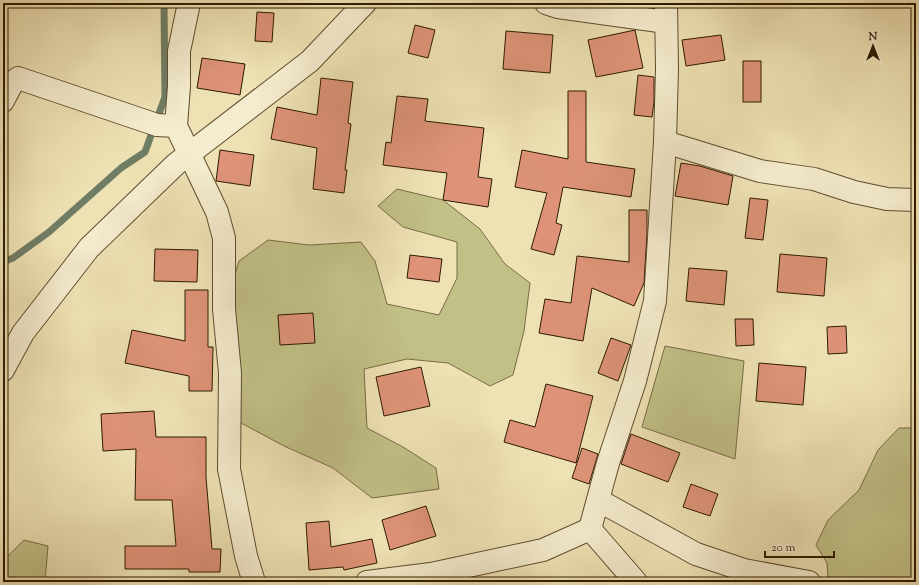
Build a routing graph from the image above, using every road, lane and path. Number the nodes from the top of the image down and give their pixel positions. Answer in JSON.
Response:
{"nodes":[{"id":1,"x":189,"y":3,"type":"edge"},
{"id":2,"x":365,"y":3,"type":"edge"},
{"id":3,"x":546,"y":3,"type":"edge"},
{"id":4,"x":666,"y":12,"type":"edge"},
{"id":5,"x":3,"y":101,"type":"edge"},
{"id":6,"x":176,"y":126,"type":"junction"},
{"id":7,"x":665,"y":142,"type":"junction"},
{"id":8,"x":189,"y":153,"type":"junction"},
{"id":9,"x":916,"y":200,"type":"edge"},
{"id":10,"x":3,"y":370,"type":"edge"},
{"id":11,"x":598,"y":500,"type":"junction"},
{"id":12,"x":590,"y":528,"type":"junction"},
{"id":13,"x":254,"y":582,"type":"edge"},
{"id":14,"x":367,"y":582,"type":"edge"},
{"id":15,"x":636,"y":582,"type":"edge"},
{"id":16,"x":809,"y":582,"type":"edge"}],
"edges":[{"from":1,"to":6,"type":"street"},
{"from":2,"to":8,"type":"street"},
{"from":3,"to":4,"type":"street"},
{"from":4,"to":7,"type":"street"},
{"from":5,"to":6,"type":"street"},
{"from":6,"to":8,"type":"street"},
{"from":7,"to":9,"type":"street"},
{"from":7,"to":11,"type":"street"},
{"from":8,"to":10,"type":"street"},
{"from":8,"to":13,"type":"street"},
{"from":11,"to":12,"type":"street"},
{"from":11,"to":16,"type":"street"},
{"from":12,"to":14,"type":"street"},
{"from":12,"to":15,"type":"street"}]}
